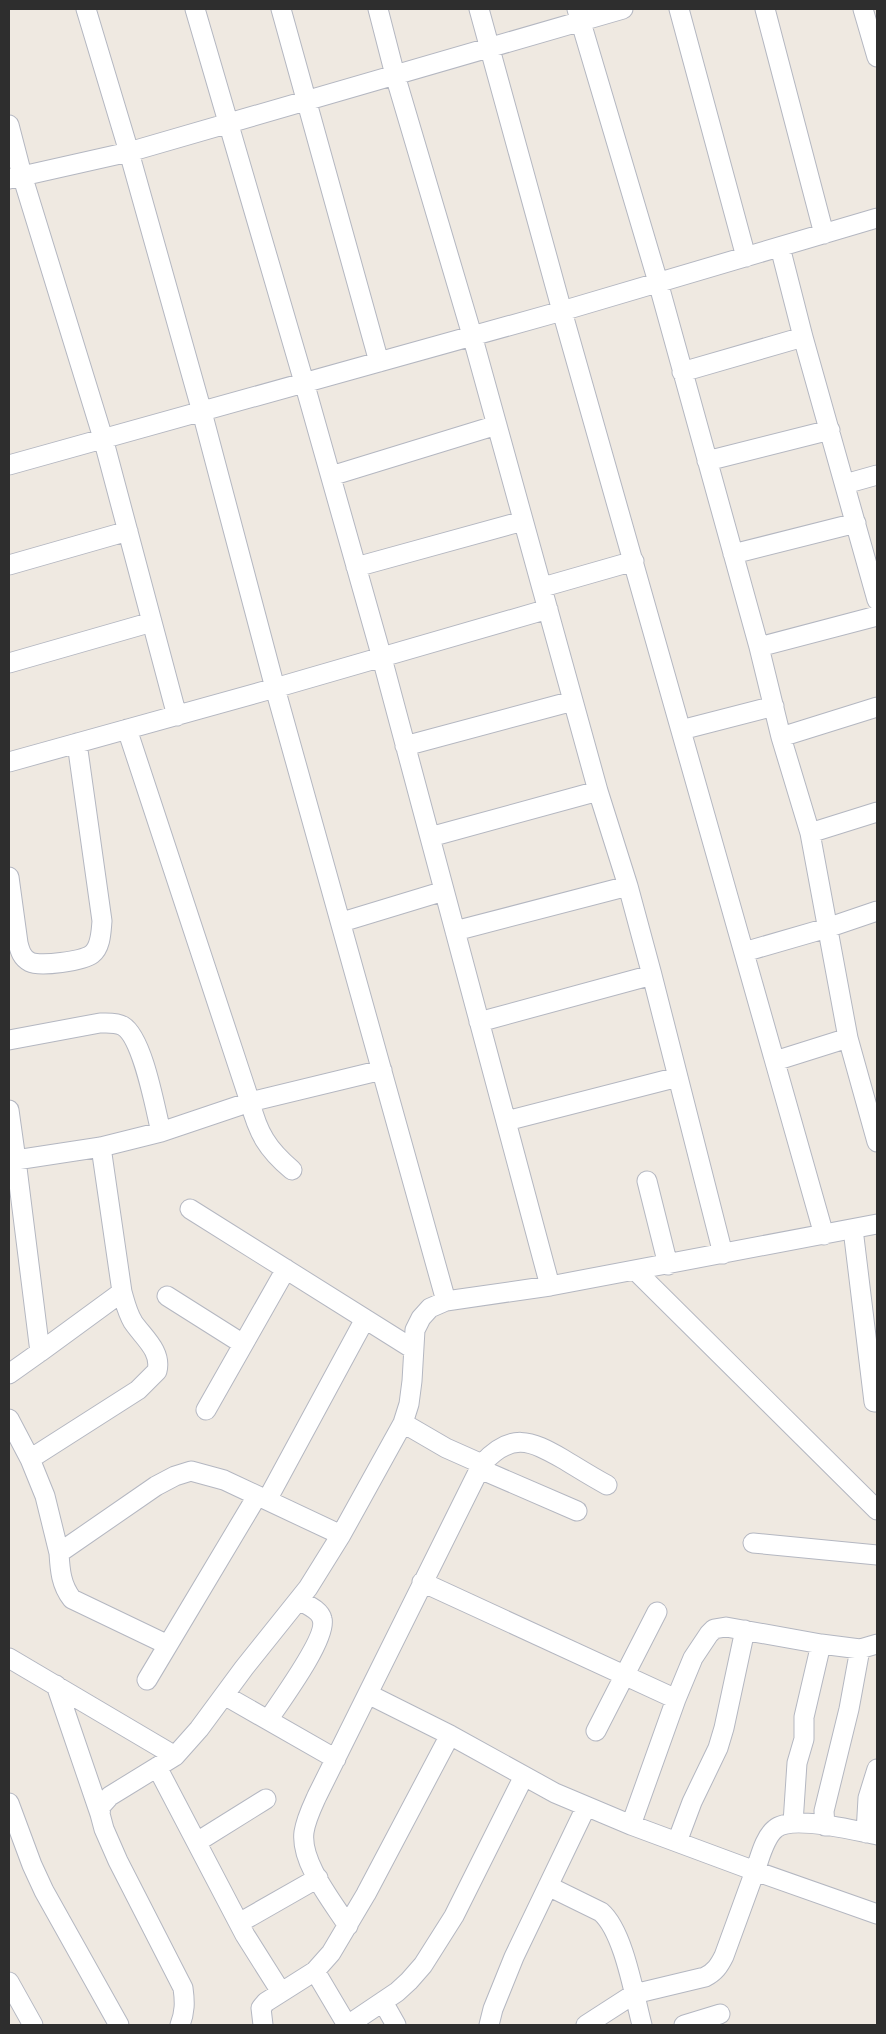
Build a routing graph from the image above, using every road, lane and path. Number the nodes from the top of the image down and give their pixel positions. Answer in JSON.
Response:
{"nodes":[{"id":1,"x":86,"y":9,"type":"edge"},
{"id":2,"x":195,"y":9,"type":"edge"},
{"id":3,"x":281,"y":9,"type":"edge"},
{"id":4,"x":378,"y":9,"type":"edge"},
{"id":5,"x":479,"y":9,"type":"edge"},
{"id":6,"x":623,"y":9,"type":"edge"},
{"id":7,"x":680,"y":9,"type":"edge"},
{"id":8,"x":765,"y":9,"type":"edge"},
{"id":9,"x":863,"y":9,"type":"edge"},
{"id":10,"x":579,"y":15,"type":"edge"},
{"id":11,"x":489,"y":48,"type":"junction"},
{"id":12,"x":877,"y":57,"type":"edge"},
{"id":13,"x":395,"y":75,"type":"junction"},
{"id":14,"x":306,"y":101,"type":"junction"},
{"id":15,"x":9,"y":124,"type":"edge"},
{"id":16,"x":228,"y":124,"type":"junction"},
{"id":17,"x":129,"y":152,"type":"junction"},
{"id":18,"x":15,"y":177,"type":"edge"},
{"id":19,"x":877,"y":218,"type":"edge"},
{"id":20,"x":824,"y":234,"type":"junction"},
{"id":21,"x":780,"y":247,"type":"junction"},
{"id":22,"x":746,"y":256,"type":"junction"},
{"id":23,"x":658,"y":282,"type":"junction"},
{"id":24,"x":562,"y":311,"type":"junction"},
{"id":25,"x":472,"y":336,"type":"junction"},
{"id":26,"x":803,"y":337,"type":"junction"},
{"id":27,"x":379,"y":362,"type":"junction"},
{"id":28,"x":682,"y":372,"type":"junction"},
{"id":29,"x":304,"y":382,"type":"junction"},
{"id":30,"x":202,"y":412,"type":"junction"},
{"id":31,"x":497,"y":425,"type":"junction"},
{"id":32,"x":830,"y":430,"type":"junction"},
{"id":33,"x":102,"y":438,"type":"junction"},
{"id":34,"x":707,"y":461,"type":"junction"},
{"id":35,"x":9,"y":465,"type":"edge"},
{"id":36,"x":877,"y":475,"type":"edge"},
{"id":37,"x":331,"y":476,"type":"junction"},
{"id":38,"x":845,"y":484,"type":"junction"},
{"id":39,"x":523,"y":521,"type":"junction"},
{"id":40,"x":856,"y":523,"type":"junction"},
{"id":41,"x":128,"y":532,"type":"junction"},
{"id":42,"x":733,"y":554,"type":"junction"},
{"id":43,"x":634,"y":561,"type":"junction"},
{"id":44,"x":9,"y":565,"type":"edge"},
{"id":45,"x":356,"y":567,"type":"junction"},
{"id":46,"x":543,"y":587,"type":"junction"},
{"id":47,"x":877,"y":600,"type":"edge"},
{"id":48,"x":548,"y":609,"type":"junction"},
{"id":49,"x":877,"y":616,"type":"edge"},
{"id":50,"x":152,"y":622,"type":"junction"},
{"id":51,"x":759,"y":647,"type":"junction"},
{"id":52,"x":382,"y":658,"type":"junction"},
{"id":53,"x":9,"y":663,"type":"edge"},
{"id":54,"x":276,"y":688,"type":"junction"},
{"id":55,"x":573,"y":701,"type":"junction"},
{"id":56,"x":774,"y":706,"type":"junction"},
{"id":57,"x":877,"y":707,"type":"edge"},
{"id":58,"x":177,"y":716,"type":"junction"},
{"id":59,"x":127,"y":729,"type":"junction"},
{"id":60,"x":681,"y":730,"type":"junction"},
{"id":61,"x":781,"y":736,"type":"junction"},
{"id":62,"x":77,"y":743,"type":"junction"},
{"id":63,"x":405,"y":746,"type":"junction"},
{"id":64,"x":9,"y":762,"type":"edge"},
{"id":65,"x":598,"y":791,"type":"junction"},
{"id":66,"x":877,"y":812,"type":"edge"},
{"id":67,"x":810,"y":833,"type":"junction"},
{"id":68,"x":430,"y":838,"type":"junction"},
{"id":69,"x":9,"y":878,"type":"edge"},
{"id":70,"x":628,"y":886,"type":"junction"},
{"id":71,"x":444,"y":891,"type":"junction"},
{"id":72,"x":877,"y":911,"type":"edge"},
{"id":73,"x":342,"y":922,"type":"junction"},
{"id":74,"x":827,"y":928,"type":"junction"},
{"id":75,"x":455,"y":931,"type":"junction"},
{"id":76,"x":744,"y":952,"type":"junction"},
{"id":77,"x":652,"y":975,"type":"junction"},
{"id":78,"x":479,"y":1022,"type":"junction"},
{"id":79,"x":848,"y":1038,"type":"junction"},
{"id":80,"x":9,"y":1040,"type":"edge"},
{"id":81,"x":775,"y":1061,"type":"junction"},
{"id":82,"x":382,"y":1070,"type":"junction"},
{"id":83,"x":678,"y":1077,"type":"junction"},
{"id":84,"x":250,"y":1102,"type":"junction"},
{"id":85,"x":9,"y":1110,"type":"edge"},
{"id":86,"x":506,"y":1121,"type":"junction"},
{"id":87,"x":162,"y":1132,"type":"junction"},
{"id":88,"x":876,"y":1134,"type":"edge"},
{"id":89,"x":101,"y":1147,"type":"junction"},
{"id":90,"x":16,"y":1160,"type":"junction"},
{"id":91,"x":292,"y":1170,"type":"dead end"},
{"id":92,"x":647,"y":1181,"type":"dead end"},
{"id":93,"x":190,"y":1209,"type":"dead end"},
{"id":94,"x":877,"y":1224,"type":"edge"},
{"id":95,"x":853,"y":1229,"type":"junction"},
{"id":96,"x":824,"y":1234,"type":"junction"},
{"id":97,"x":723,"y":1254,"type":"junction"},
{"id":98,"x":668,"y":1265,"type":"junction"},
{"id":99,"x":286,"y":1269,"type":"junction"},
{"id":100,"x":636,"y":1271,"type":"junction"},
{"id":101,"x":550,"y":1286,"type":"junction"},
{"id":102,"x":122,"y":1292,"type":"junction"},
{"id":103,"x":167,"y":1296,"type":"dead end"},
{"id":104,"x":446,"y":1301,"type":"junction"},
{"id":105,"x":365,"y":1319,"type":"junction"},
{"id":106,"x":243,"y":1344,"type":"junction"},
{"id":107,"x":413,"y":1349,"type":"junction"},
{"id":108,"x":40,"y":1352,"type":"junction"},
{"id":109,"x":9,"y":1374,"type":"edge"},
{"id":110,"x":877,"y":1402,"type":"edge"},
{"id":111,"x":206,"y":1410,"type":"dead end"},
{"id":112,"x":9,"y":1419,"type":"edge"},
{"id":113,"x":403,"y":1423,"type":"junction"},
{"id":114,"x":30,"y":1459,"type":"junction"},
{"id":115,"x":481,"y":1466,"type":"junction"},
{"id":116,"x":607,"y":1485,"type":"dead end"},
{"id":117,"x":262,"y":1498,"type":"junction"},
{"id":118,"x":877,"y":1510,"type":"edge"},
{"id":119,"x":577,"y":1511,"type":"dead end"},
{"id":120,"x":341,"y":1536,"type":"junction"},
{"id":121,"x":753,"y":1543,"type":"dead end"},
{"id":122,"x":59,"y":1553,"type":"junction"},
{"id":123,"x":877,"y":1555,"type":"edge"},
{"id":124,"x":422,"y":1582,"type":"junction"},
{"id":125,"x":299,"y":1600,"type":"junction"},
{"id":126,"x":657,"y":1612,"type":"dead end"},
{"id":127,"x":745,"y":1630,"type":"junction"},
{"id":128,"x":821,"y":1644,"type":"junction"},
{"id":129,"x":168,"y":1645,"type":"junction"},
{"id":130,"x":868,"y":1646,"type":"edge"},
{"id":131,"x":9,"y":1658,"type":"edge"},
{"id":132,"x":624,"y":1674,"type":"junction"},
{"id":133,"x":148,"y":1680,"type":"dead end"},
{"id":134,"x":56,"y":1685,"type":"junction"},
{"id":135,"x":368,"y":1694,"type":"junction"},
{"id":136,"x":224,"y":1695,"type":"junction"},
{"id":137,"x":676,"y":1699,"type":"junction"},
{"id":138,"x":268,"y":1720,"type":"junction"},
{"id":139,"x":596,"y":1731,"type":"dead end"},
{"id":140,"x":450,"y":1735,"type":"junction"},
{"id":141,"x":175,"y":1756,"type":"junction"},
{"id":142,"x":336,"y":1759,"type":"junction"},
{"id":143,"x":157,"y":1766,"type":"junction"},
{"id":144,"x":877,"y":1769,"type":"edge"},
{"id":145,"x":524,"y":1776,"type":"junction"},
{"id":146,"x":266,"y":1799,"type":"dead end"},
{"id":147,"x":9,"y":1803,"type":"edge"},
{"id":148,"x":586,"y":1807,"type":"junction"},
{"id":149,"x":100,"y":1814,"type":"junction"},
{"id":150,"x":793,"y":1823,"type":"junction"},
{"id":151,"x":631,"y":1825,"type":"junction"},
{"id":152,"x":825,"y":1826,"type":"junction"},
{"id":153,"x":872,"y":1834,"type":"edge"},
{"id":154,"x":197,"y":1842,"type":"junction"},
{"id":155,"x":677,"y":1842,"type":"junction"},
{"id":156,"x":755,"y":1870,"type":"junction"},
{"id":157,"x":318,"y":1878,"type":"junction"},
{"id":158,"x":548,"y":1886,"type":"junction"},
{"id":159,"x":877,"y":1914,"type":"edge"},
{"id":160,"x":239,"y":1923,"type":"junction"},
{"id":161,"x":348,"y":1926,"type":"junction"},
{"id":162,"x":315,"y":1971,"type":"junction"},
{"id":163,"x":9,"y":1982,"type":"edge"},
{"id":164,"x":281,"y":1992,"type":"junction"},
{"id":165,"x":634,"y":1994,"type":"junction"},
{"id":166,"x":382,"y":2002,"type":"junction"},
{"id":167,"x":720,"y":2014,"type":"dead end"},
{"id":168,"x":33,"y":2025,"type":"edge"},
{"id":169,"x":119,"y":2025,"type":"edge"},
{"id":170,"x":180,"y":2025,"type":"edge"},
{"id":171,"x":263,"y":2025,"type":"edge"},
{"id":172,"x":348,"y":2025,"type":"edge"},
{"id":173,"x":396,"y":2025,"type":"edge"},
{"id":174,"x":489,"y":2025,"type":"edge"},
{"id":175,"x":586,"y":2025,"type":"edge"},
{"id":176,"x":642,"y":2025,"type":"edge"},
{"id":177,"x":684,"y":2025,"type":"edge"}],
"edges":[{"from":1,"to":17,"type":"street"},
{"from":2,"to":16,"type":"street"},
{"from":3,"to":14,"type":"street"},
{"from":4,"to":13,"type":"street"},
{"from":5,"to":11,"type":"street"},
{"from":6,"to":10,"type":"street"},
{"from":7,"to":22,"type":"street"},
{"from":8,"to":20,"type":"street"},
{"from":9,"to":12,"type":"street"},
{"from":10,"to":11,"type":"street"},
{"from":10,"to":23,"type":"street"},
{"from":11,"to":13,"type":"street"},
{"from":11,"to":24,"type":"street"},
{"from":13,"to":14,"type":"street"},
{"from":13,"to":25,"type":"street"},
{"from":14,"to":16,"type":"street"},
{"from":14,"to":27,"type":"street"},
{"from":15,"to":18,"type":"street"},
{"from":16,"to":17,"type":"street"},
{"from":16,"to":29,"type":"street"},
{"from":17,"to":18,"type":"street"},
{"from":17,"to":30,"type":"street"},
{"from":18,"to":33,"type":"street"},
{"from":19,"to":20,"type":"street"},
{"from":20,"to":21,"type":"street"},
{"from":21,"to":22,"type":"street"},
{"from":21,"to":26,"type":"street"},
{"from":22,"to":23,"type":"street"},
{"from":23,"to":24,"type":"street"},
{"from":23,"to":28,"type":"street"},
{"from":24,"to":25,"type":"street"},
{"from":24,"to":43,"type":"street"},
{"from":25,"to":27,"type":"street"},
{"from":25,"to":31,"type":"street"},
{"from":26,"to":28,"type":"street"},
{"from":26,"to":32,"type":"street"},
{"from":27,"to":29,"type":"street"},
{"from":28,"to":34,"type":"street"},
{"from":29,"to":30,"type":"street"},
{"from":29,"to":37,"type":"street"},
{"from":30,"to":33,"type":"street"},
{"from":30,"to":54,"type":"street"},
{"from":31,"to":37,"type":"street"},
{"from":31,"to":39,"type":"street"},
{"from":32,"to":34,"type":"street"},
{"from":32,"to":38,"type":"street"},
{"from":33,"to":35,"type":"street"},
{"from":33,"to":41,"type":"street"},
{"from":34,"to":42,"type":"street"},
{"from":36,"to":38,"type":"street"},
{"from":37,"to":45,"type":"street"},
{"from":38,"to":40,"type":"street"},
{"from":39,"to":45,"type":"street"},
{"from":39,"to":46,"type":"street"},
{"from":40,"to":42,"type":"street"},
{"from":40,"to":47,"type":"street"},
{"from":41,"to":44,"type":"street"},
{"from":41,"to":50,"type":"street"},
{"from":42,"to":51,"type":"street"},
{"from":43,"to":46,"type":"street"},
{"from":43,"to":60,"type":"street"},
{"from":45,"to":52,"type":"street"},
{"from":46,"to":48,"type":"street"},
{"from":48,"to":52,"type":"street"},
{"from":48,"to":55,"type":"street"},
{"from":49,"to":51,"type":"street"},
{"from":50,"to":53,"type":"street"},
{"from":50,"to":58,"type":"street"},
{"from":51,"to":56,"type":"street"},
{"from":52,"to":54,"type":"street"},
{"from":52,"to":63,"type":"street"},
{"from":54,"to":58,"type":"street"},
{"from":54,"to":73,"type":"street"},
{"from":55,"to":63,"type":"street"},
{"from":55,"to":65,"type":"street"},
{"from":56,"to":60,"type":"street"},
{"from":56,"to":61,"type":"street"},
{"from":57,"to":61,"type":"street"},
{"from":58,"to":59,"type":"street"},
{"from":59,"to":62,"type":"street"},
{"from":59,"to":84,"type":"street"},
{"from":60,"to":76,"type":"street"},
{"from":61,"to":67,"type":"street"},
{"from":62,"to":64,"type":"street"},
{"from":62,"to":69,"type":"street"},
{"from":63,"to":68,"type":"street"},
{"from":65,"to":68,"type":"street"},
{"from":65,"to":70,"type":"street"},
{"from":66,"to":67,"type":"street"},
{"from":67,"to":74,"type":"street"},
{"from":68,"to":71,"type":"street"},
{"from":70,"to":75,"type":"street"},
{"from":70,"to":77,"type":"street"},
{"from":71,"to":73,"type":"street"},
{"from":71,"to":75,"type":"street"},
{"from":72,"to":74,"type":"street"},
{"from":73,"to":82,"type":"street"},
{"from":74,"to":76,"type":"street"},
{"from":74,"to":79,"type":"street"},
{"from":75,"to":78,"type":"street"},
{"from":76,"to":81,"type":"street"},
{"from":77,"to":78,"type":"street"},
{"from":77,"to":83,"type":"street"},
{"from":78,"to":86,"type":"street"},
{"from":79,"to":81,"type":"street"},
{"from":79,"to":88,"type":"street"},
{"from":80,"to":87,"type":"street"},
{"from":81,"to":96,"type":"street"},
{"from":82,"to":84,"type":"street"},
{"from":82,"to":104,"type":"street"},
{"from":83,"to":86,"type":"street"},
{"from":83,"to":97,"type":"street"},
{"from":84,"to":87,"type":"street"},
{"from":84,"to":91,"type":"street"},
{"from":85,"to":90,"type":"street"},
{"from":86,"to":101,"type":"street"},
{"from":87,"to":89,"type":"street"},
{"from":89,"to":90,"type":"street"},
{"from":89,"to":102,"type":"street"},
{"from":90,"to":108,"type":"street"},
{"from":92,"to":98,"type":"street"},
{"from":93,"to":99,"type":"street"},
{"from":94,"to":95,"type":"street"},
{"from":95,"to":96,"type":"street"},
{"from":95,"to":110,"type":"street"},
{"from":96,"to":97,"type":"street"},
{"from":97,"to":98,"type":"street"},
{"from":98,"to":100,"type":"street"},
{"from":99,"to":105,"type":"street"},
{"from":99,"to":106,"type":"street"},
{"from":100,"to":101,"type":"street"},
{"from":100,"to":118,"type":"street"},
{"from":101,"to":104,"type":"street"},
{"from":102,"to":108,"type":"street"},
{"from":102,"to":114,"type":"street"},
{"from":103,"to":106,"type":"street"},
{"from":104,"to":107,"type":"street"},
{"from":105,"to":107,"type":"street"},
{"from":105,"to":117,"type":"street"},
{"from":106,"to":111,"type":"street"},
{"from":107,"to":113,"type":"street"},
{"from":108,"to":109,"type":"street"},
{"from":112,"to":114,"type":"street"},
{"from":113,"to":115,"type":"street"},
{"from":113,"to":120,"type":"street"},
{"from":114,"to":122,"type":"street"},
{"from":115,"to":116,"type":"street"},
{"from":115,"to":119,"type":"street"},
{"from":115,"to":124,"type":"street"},
{"from":117,"to":120,"type":"street"},
{"from":117,"to":122,"type":"street"},
{"from":117,"to":129,"type":"street"},
{"from":120,"to":125,"type":"street"},
{"from":121,"to":123,"type":"street"},
{"from":122,"to":129,"type":"street"},
{"from":124,"to":132,"type":"street"},
{"from":124,"to":135,"type":"street"},
{"from":125,"to":136,"type":"street"},
{"from":125,"to":138,"type":"street"},
{"from":126,"to":132,"type":"street"},
{"from":127,"to":128,"type":"street"},
{"from":127,"to":137,"type":"street"},
{"from":127,"to":155,"type":"street"},
{"from":128,"to":130,"type":"street"},
{"from":128,"to":150,"type":"street"},
{"from":129,"to":133,"type":"street"},
{"from":130,"to":152,"type":"street"},
{"from":131,"to":134,"type":"street"},
{"from":132,"to":137,"type":"street"},
{"from":132,"to":139,"type":"street"},
{"from":134,"to":141,"type":"street"},
{"from":134,"to":149,"type":"street"},
{"from":135,"to":140,"type":"street"},
{"from":135,"to":142,"type":"street"},
{"from":136,"to":138,"type":"street"},
{"from":136,"to":141,"type":"street"},
{"from":137,"to":151,"type":"street"},
{"from":138,"to":142,"type":"street"},
{"from":140,"to":145,"type":"street"},
{"from":140,"to":161,"type":"street"},
{"from":141,"to":143,"type":"street"},
{"from":142,"to":157,"type":"street"},
{"from":143,"to":149,"type":"street"},
{"from":143,"to":154,"type":"street"},
{"from":144,"to":153,"type":"street"},
{"from":145,"to":148,"type":"street"},
{"from":145,"to":166,"type":"street"},
{"from":146,"to":154,"type":"street"},
{"from":147,"to":169,"type":"street"},
{"from":148,"to":151,"type":"street"},
{"from":148,"to":158,"type":"street"},
{"from":149,"to":170,"type":"street"},
{"from":150,"to":152,"type":"street"},
{"from":150,"to":156,"type":"street"},
{"from":151,"to":155,"type":"street"},
{"from":152,"to":153,"type":"street"},
{"from":154,"to":160,"type":"street"},
{"from":155,"to":156,"type":"street"},
{"from":156,"to":159,"type":"street"},
{"from":156,"to":165,"type":"street"},
{"from":157,"to":160,"type":"street"},
{"from":157,"to":161,"type":"street"},
{"from":158,"to":165,"type":"street"},
{"from":158,"to":174,"type":"street"},
{"from":160,"to":164,"type":"street"},
{"from":161,"to":162,"type":"street"},
{"from":162,"to":164,"type":"street"},
{"from":162,"to":172,"type":"street"},
{"from":163,"to":168,"type":"street"},
{"from":164,"to":171,"type":"street"},
{"from":165,"to":175,"type":"street"},
{"from":165,"to":176,"type":"street"},
{"from":166,"to":172,"type":"street"},
{"from":166,"to":173,"type":"street"},
{"from":167,"to":177,"type":"street"}]}
